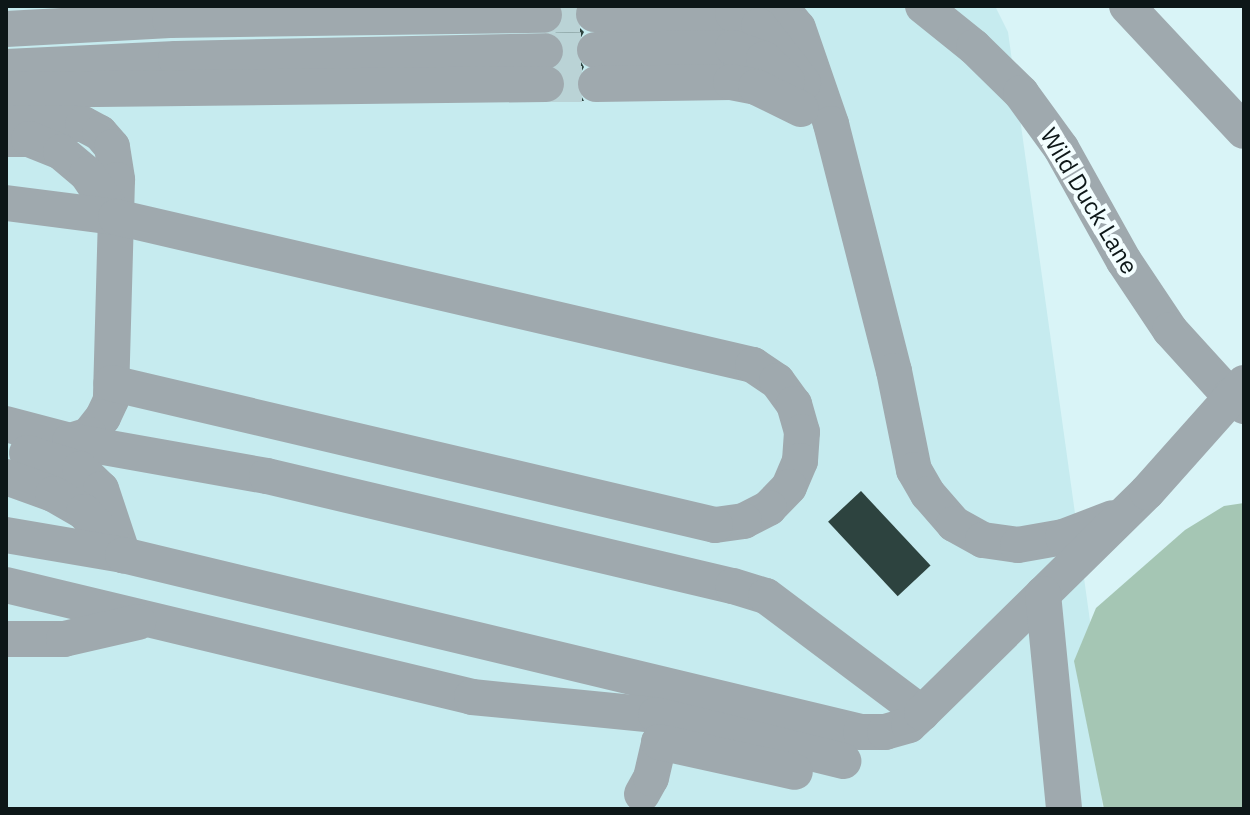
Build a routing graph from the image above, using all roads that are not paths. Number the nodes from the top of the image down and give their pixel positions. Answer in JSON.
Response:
{"nodes":[{"id":1,"x":780,"y":6,"type":"edge"},
{"id":2,"x":923,"y":6,"type":"edge"},
{"id":3,"x":1127,"y":6,"type":"edge"},
{"id":4,"x":594,"y":14,"type":"tunnel mouth"},
{"id":5,"x":544,"y":15,"type":"tunnel mouth"},
{"id":6,"x":6,"y":17,"type":"edge"},
{"id":7,"x":170,"y":20,"type":"junction"},
{"id":8,"x":6,"y":29,"type":"edge"},
{"id":9,"x":6,"y":55,"type":"edge"},
{"id":10,"x":6,"y":67,"type":"edge"},
{"id":11,"x":596,"y":67,"type":"tunnel mouth"},
{"id":12,"x":546,"y":68,"type":"tunnel mouth"},
{"id":13,"x":179,"y":75,"type":"junction"},
{"id":14,"x":6,"y":90,"type":"edge"},
{"id":15,"x":6,"y":104,"type":"edge"},
{"id":16,"x":6,"y":123,"type":"edge"},
{"id":17,"x":831,"y":124,"type":"junction"},
{"id":18,"x":1244,"y":131,"type":"edge"},
{"id":19,"x":6,"y":139,"type":"edge"},
{"id":20,"x":6,"y":156,"type":"edge"},
{"id":21,"x":6,"y":179,"type":"edge"},
{"id":22,"x":6,"y":203,"type":"edge"},
{"id":23,"x":6,"y":214,"type":"edge"},
{"id":24,"x":116,"y":217,"type":"junction"},
{"id":25,"x":6,"y":226,"type":"edge"},
{"id":26,"x":111,"y":383,"type":"junction"},
{"id":27,"x":1239,"y":395,"type":"edge"},
{"id":28,"x":6,"y":424,"type":"edge"},
{"id":29,"x":70,"y":441,"type":"junction"},
{"id":30,"x":6,"y":448,"type":"edge"},
{"id":31,"x":6,"y":462,"type":"edge"},
{"id":32,"x":6,"y":477,"type":"edge"},
{"id":33,"x":6,"y":495,"type":"edge"},
{"id":34,"x":90,"y":498,"type":"junction"},
{"id":35,"x":1126,"y":513,"type":"junction"},
{"id":36,"x":6,"y":516,"type":"edge"},
{"id":37,"x":6,"y":535,"type":"edge"},
{"id":38,"x":6,"y":550,"type":"edge"},
{"id":39,"x":123,"y":555,"type":"junction"},
{"id":40,"x":6,"y":566,"type":"edge"},
{"id":41,"x":6,"y":585,"type":"edge"},
{"id":42,"x":1043,"y":594,"type":"junction"},
{"id":43,"x":6,"y":603,"type":"edge"},
{"id":44,"x":91,"y":605,"type":"junction"},
{"id":45,"x":152,"y":620,"type":"junction"},
{"id":46,"x":6,"y":623,"type":"edge"},
{"id":47,"x":6,"y":639,"type":"edge"},
{"id":48,"x":608,"y":710,"type":"junction"},
{"id":49,"x":915,"y":719,"type":"junction"},
{"id":50,"x":852,"y":757,"type":"junction"},
{"id":51,"x":642,"y":794,"type":"dead end"},
{"id":52,"x":1064,"y":809,"type":"edge"}],
"edges":[{"from":1,"to":17,"type":"street"},
{"from":2,"to":27,"type":"street","name":"Wild Duck Lane"},
{"from":3,"to":18,"type":"street"},
{"from":4,"to":17,"type":"street"},
{"from":5,"to":7,"type":"street"},
{"from":6,"to":7,"type":"street"},
{"from":7,"to":8,"type":"street"},
{"from":9,"to":13,"type":"street"},
{"from":10,"to":13,"type":"street"},
{"from":11,"to":17,"type":"street"},
{"from":12,"to":13,"type":"street"},
{"from":13,"to":14,"type":"street"},
{"from":13,"to":15,"type":"street"},
{"from":16,"to":24,"type":"street"},
{"from":17,"to":35,"type":"street"},
{"from":19,"to":24,"type":"street"},
{"from":20,"to":24,"type":"street"},
{"from":21,"to":24,"type":"street"},
{"from":22,"to":24,"type":"street"},
{"from":23,"to":24,"type":"street"},
{"from":24,"to":25,"type":"street"},
{"from":24,"to":26,"type":"street"},
{"from":24,"to":26,"type":"street"},
{"from":26,"to":29,"type":"street"},
{"from":27,"to":35,"type":"street"},
{"from":28,"to":29,"type":"street"},
{"from":29,"to":49,"type":"street"},
{"from":30,"to":34,"type":"street"},
{"from":31,"to":34,"type":"street"},
{"from":32,"to":34,"type":"street"},
{"from":33,"to":34,"type":"street"},
{"from":34,"to":39,"type":"street"},
{"from":35,"to":42,"type":"street"},
{"from":36,"to":39,"type":"street"},
{"from":37,"to":39,"type":"street"},
{"from":38,"to":50,"type":"street"},
{"from":39,"to":49,"type":"street"},
{"from":40,"to":48,"type":"street"},
{"from":41,"to":44,"type":"street"},
{"from":42,"to":49,"type":"street"},
{"from":42,"to":52,"type":"street"},
{"from":43,"to":44,"type":"street"},
{"from":44,"to":45,"type":"street"},
{"from":44,"to":46,"type":"street"},
{"from":45,"to":47,"type":"street"},
{"from":45,"to":48,"type":"street"},
{"from":48,"to":50,"type":"street"},
{"from":49,"to":50,"type":"street"},
{"from":50,"to":51,"type":"street"}]}
